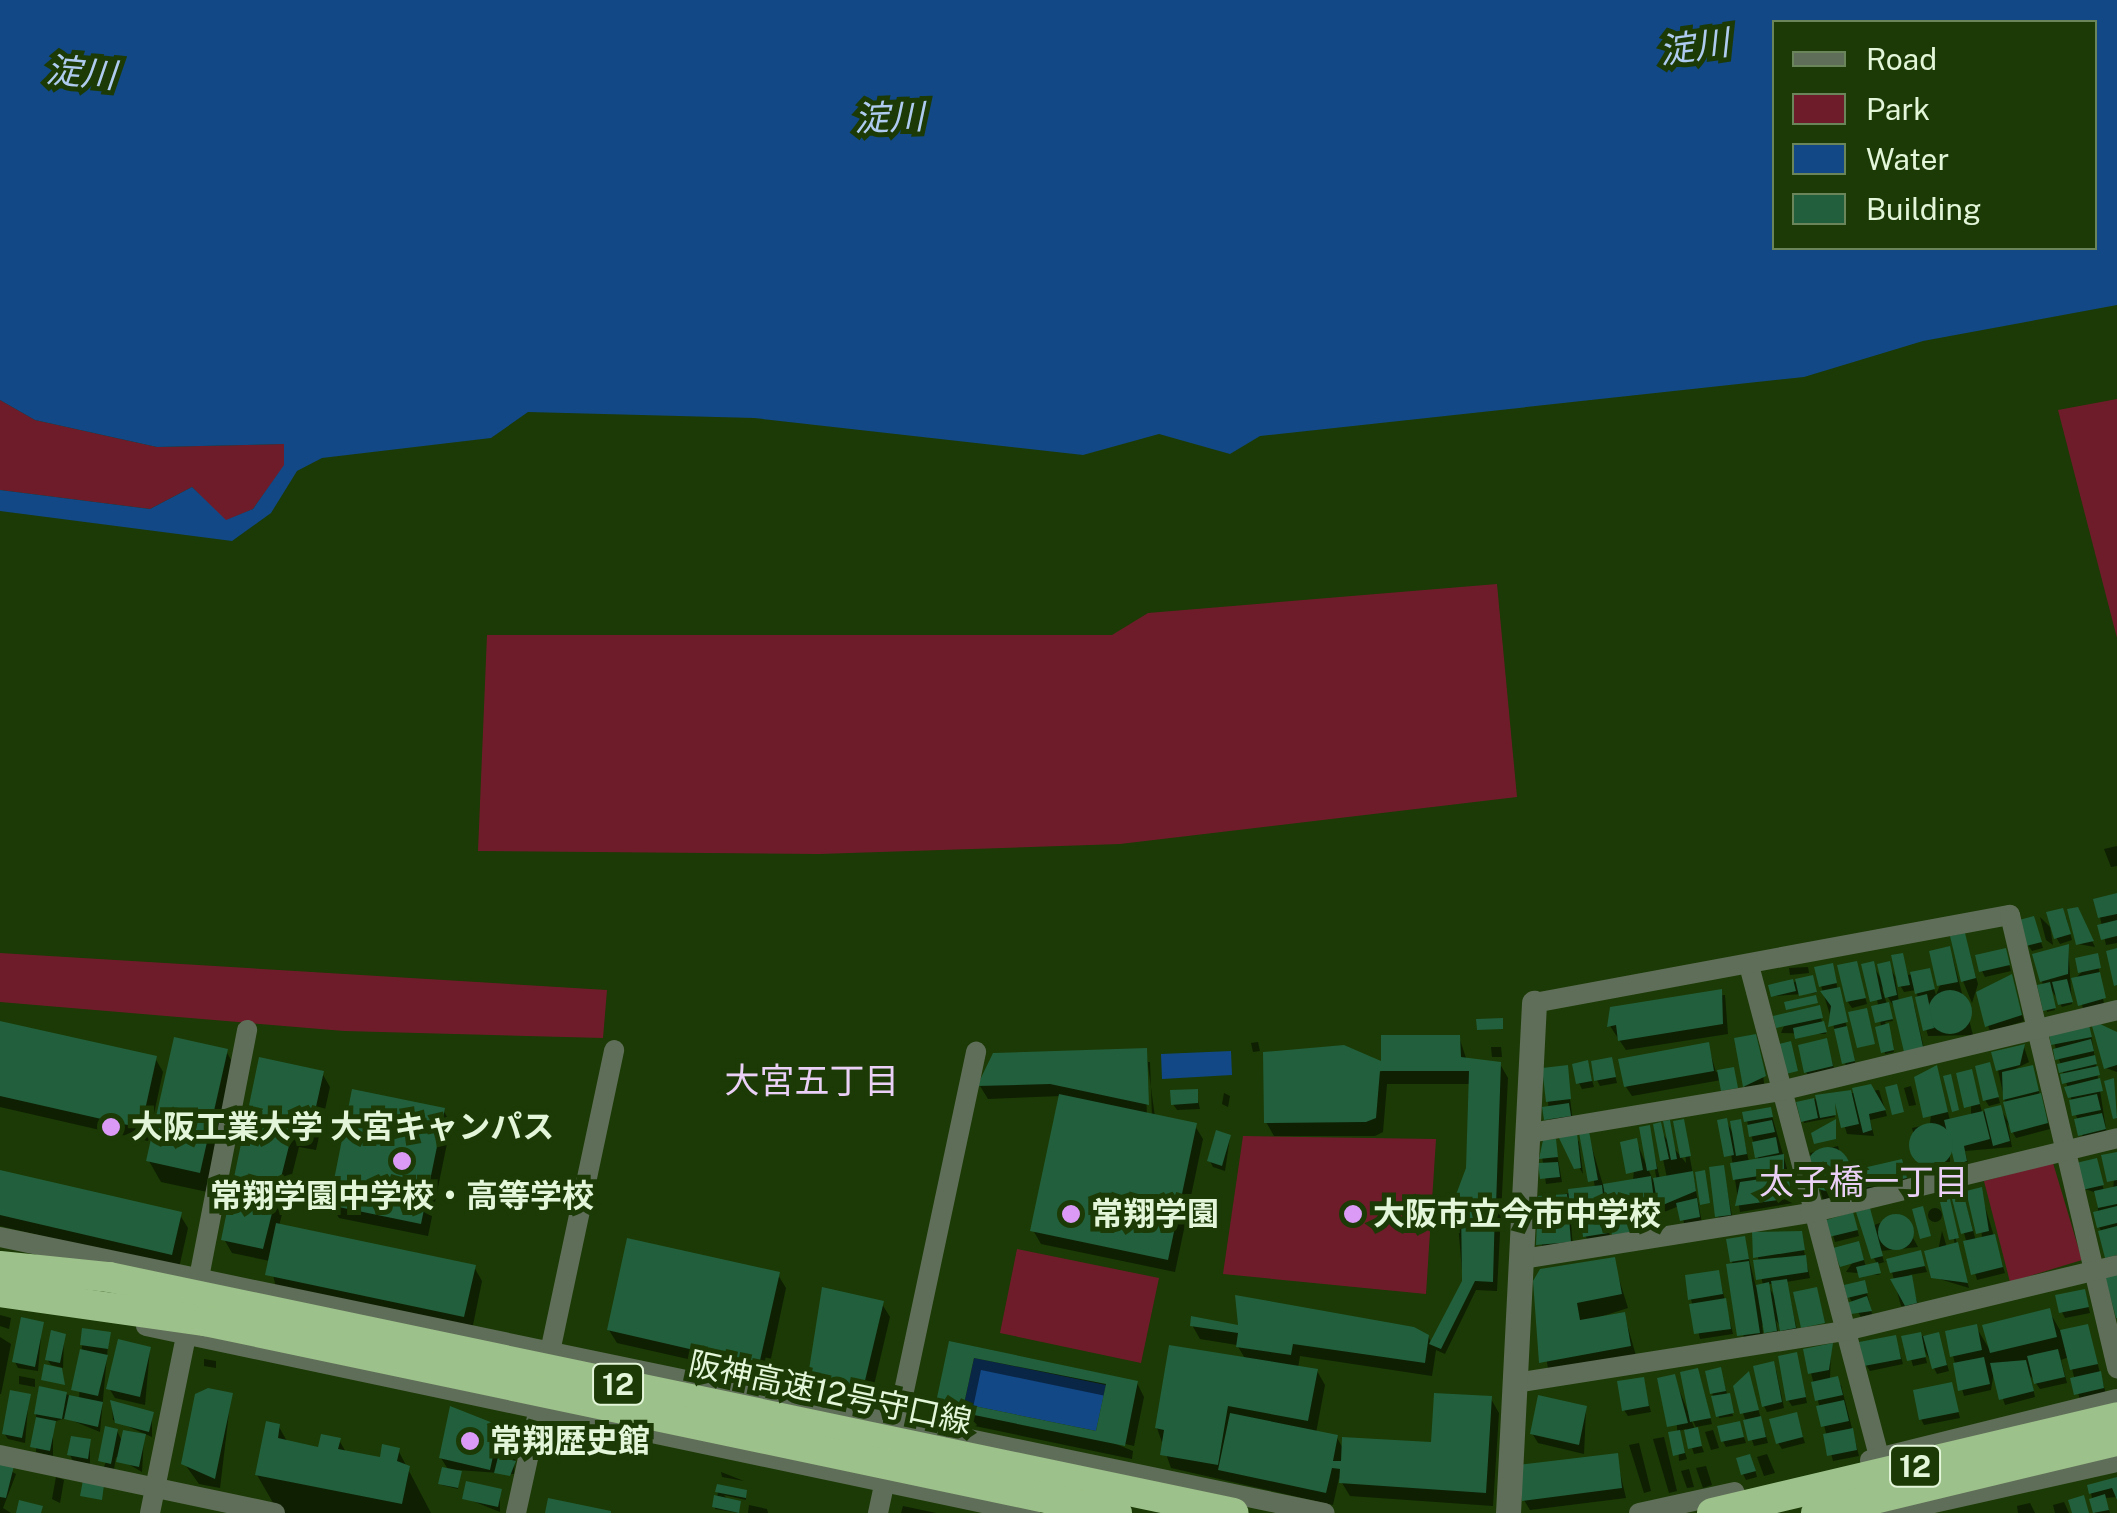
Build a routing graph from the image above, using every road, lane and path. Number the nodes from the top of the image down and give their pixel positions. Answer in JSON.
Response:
{"nodes":[{"id":1,"x":1750,"y":968,"type":"junction"},
{"id":2,"x":1534,"y":1003,"type":"joint"},
{"id":3,"x":2117,"y":1010,"type":"edge"},
{"id":4,"x":247,"y":1030,"type":"dead end"},
{"id":5,"x":2035,"y":1030,"type":"junction"},
{"id":6,"x":614,"y":1050,"type":"dead end"},
{"id":7,"x":976,"y":1052,"type":"dead end"},
{"id":8,"x":1780,"y":1091,"type":"junction"},
{"id":9,"x":1530,"y":1133,"type":"junction"},
{"id":10,"x":2117,"y":1138,"type":"edge"},
{"id":11,"x":2064,"y":1150,"type":"junction"},
{"id":12,"x":1810,"y":1213,"type":"junction"},
{"id":13,"x":0,"y":1237,"type":"edge"},
{"id":14,"x":1523,"y":1258,"type":"junction"},
{"id":15,"x":2117,"y":1265,"type":"edge"},
{"id":16,"x":0,"y":1266,"type":"edge"},
{"id":17,"x":2094,"y":1270,"type":"junction"},
{"id":18,"x":199,"y":1280,"type":"junction"},
{"id":19,"x":0,"y":1294,"type":"edge"},
{"id":20,"x":1845,"y":1331,"type":"junction"},
{"id":21,"x":186,"y":1334,"type":"junction"},
{"id":22,"x":549,"y":1354,"type":"junction"},
{"id":23,"x":2117,"y":1369,"type":"edge"},
{"id":24,"x":1516,"y":1383,"type":"junction"},
{"id":25,"x":2117,"y":1399,"type":"edge"},
{"id":26,"x":539,"y":1410,"type":"junction"},
{"id":27,"x":2117,"y":1417,"type":"edge"},
{"id":28,"x":896,"y":1424,"type":"junction"},
{"id":29,"x":2117,"y":1442,"type":"edge"},
{"id":30,"x":0,"y":1455,"type":"edge"},
{"id":31,"x":1882,"y":1457,"type":"junction"},
{"id":32,"x":2117,"y":1462,"type":"edge"},
{"id":33,"x":885,"y":1483,"type":"junction"},
{"id":34,"x":156,"y":1488,"type":"junction"},
{"id":35,"x":150,"y":1513,"type":"edge"},
{"id":36,"x":275,"y":1513,"type":"edge"},
{"id":37,"x":516,"y":1513,"type":"edge"},
{"id":38,"x":878,"y":1513,"type":"edge"},
{"id":39,"x":1030,"y":1513,"type":"edge"},
{"id":40,"x":1117,"y":1513,"type":"edge"},
{"id":41,"x":1234,"y":1513,"type":"edge"},
{"id":42,"x":1326,"y":1513,"type":"edge"},
{"id":43,"x":1508,"y":1513,"type":"edge"},
{"id":44,"x":1640,"y":1513,"type":"edge"},
{"id":45,"x":1712,"y":1513,"type":"edge"},
{"id":46,"x":1816,"y":1513,"type":"edge"},
{"id":47,"x":1892,"y":1513,"type":"edge"}],
"edges":[{"from":1,"to":2,"type":"street"},
{"from":1,"to":5,"type":"street"},
{"from":1,"to":8,"type":"street"},
{"from":2,"to":9,"type":"street"},
{"from":3,"to":5,"type":"street"},
{"from":4,"to":18,"type":"street"},
{"from":5,"to":8,"type":"street"},
{"from":5,"to":11,"type":"street"},
{"from":6,"to":22,"type":"street"},
{"from":7,"to":28,"type":"street"},
{"from":8,"to":9,"type":"street"},
{"from":8,"to":12,"type":"street"},
{"from":9,"to":14,"type":"street"},
{"from":10,"to":11,"type":"street"},
{"from":11,"to":12,"type":"street"},
{"from":11,"to":17,"type":"street"},
{"from":12,"to":14,"type":"street"},
{"from":12,"to":20,"type":"street"},
{"from":13,"to":18,"type":"street"},
{"from":14,"to":24,"type":"street"},
{"from":15,"to":17,"type":"street"},
{"from":16,"to":41,"type":"highway","name":"阪神高速12号守口線","number":"12","bridge":true},
{"from":17,"to":20,"type":"street"},
{"from":17,"to":23,"type":"street"},
{"from":18,"to":21,"type":"street"},
{"from":18,"to":22,"type":"street"},
{"from":19,"to":21,"type":"street"},
{"from":19,"to":40,"type":"highway","name":"阪神高速12号守口線","bridge":true},
{"from":20,"to":24,"type":"street"},
{"from":20,"to":31,"type":"street"},
{"from":21,"to":26,"type":"street"},
{"from":21,"to":34,"type":"street"},
{"from":22,"to":26,"type":"street"},
{"from":22,"to":28,"type":"street"},
{"from":24,"to":43,"type":"street"},
{"from":25,"to":31,"type":"street"},
{"from":26,"to":33,"type":"street"},
{"from":26,"to":37,"type":"street"},
{"from":27,"to":45,"type":"highway","number":"12","bridge":true},
{"from":28,"to":33,"type":"street"},
{"from":28,"to":42,"type":"street"},
{"from":29,"to":46,"type":"highway","bridge":true},
{"from":30,"to":34,"type":"street"},
{"from":31,"to":44,"type":"street"},
{"from":31,"to":47,"type":"street"},
{"from":32,"to":47,"type":"street"},
{"from":33,"to":38,"type":"street"},
{"from":33,"to":39,"type":"street"},
{"from":34,"to":35,"type":"street"},
{"from":34,"to":36,"type":"street"}]}
